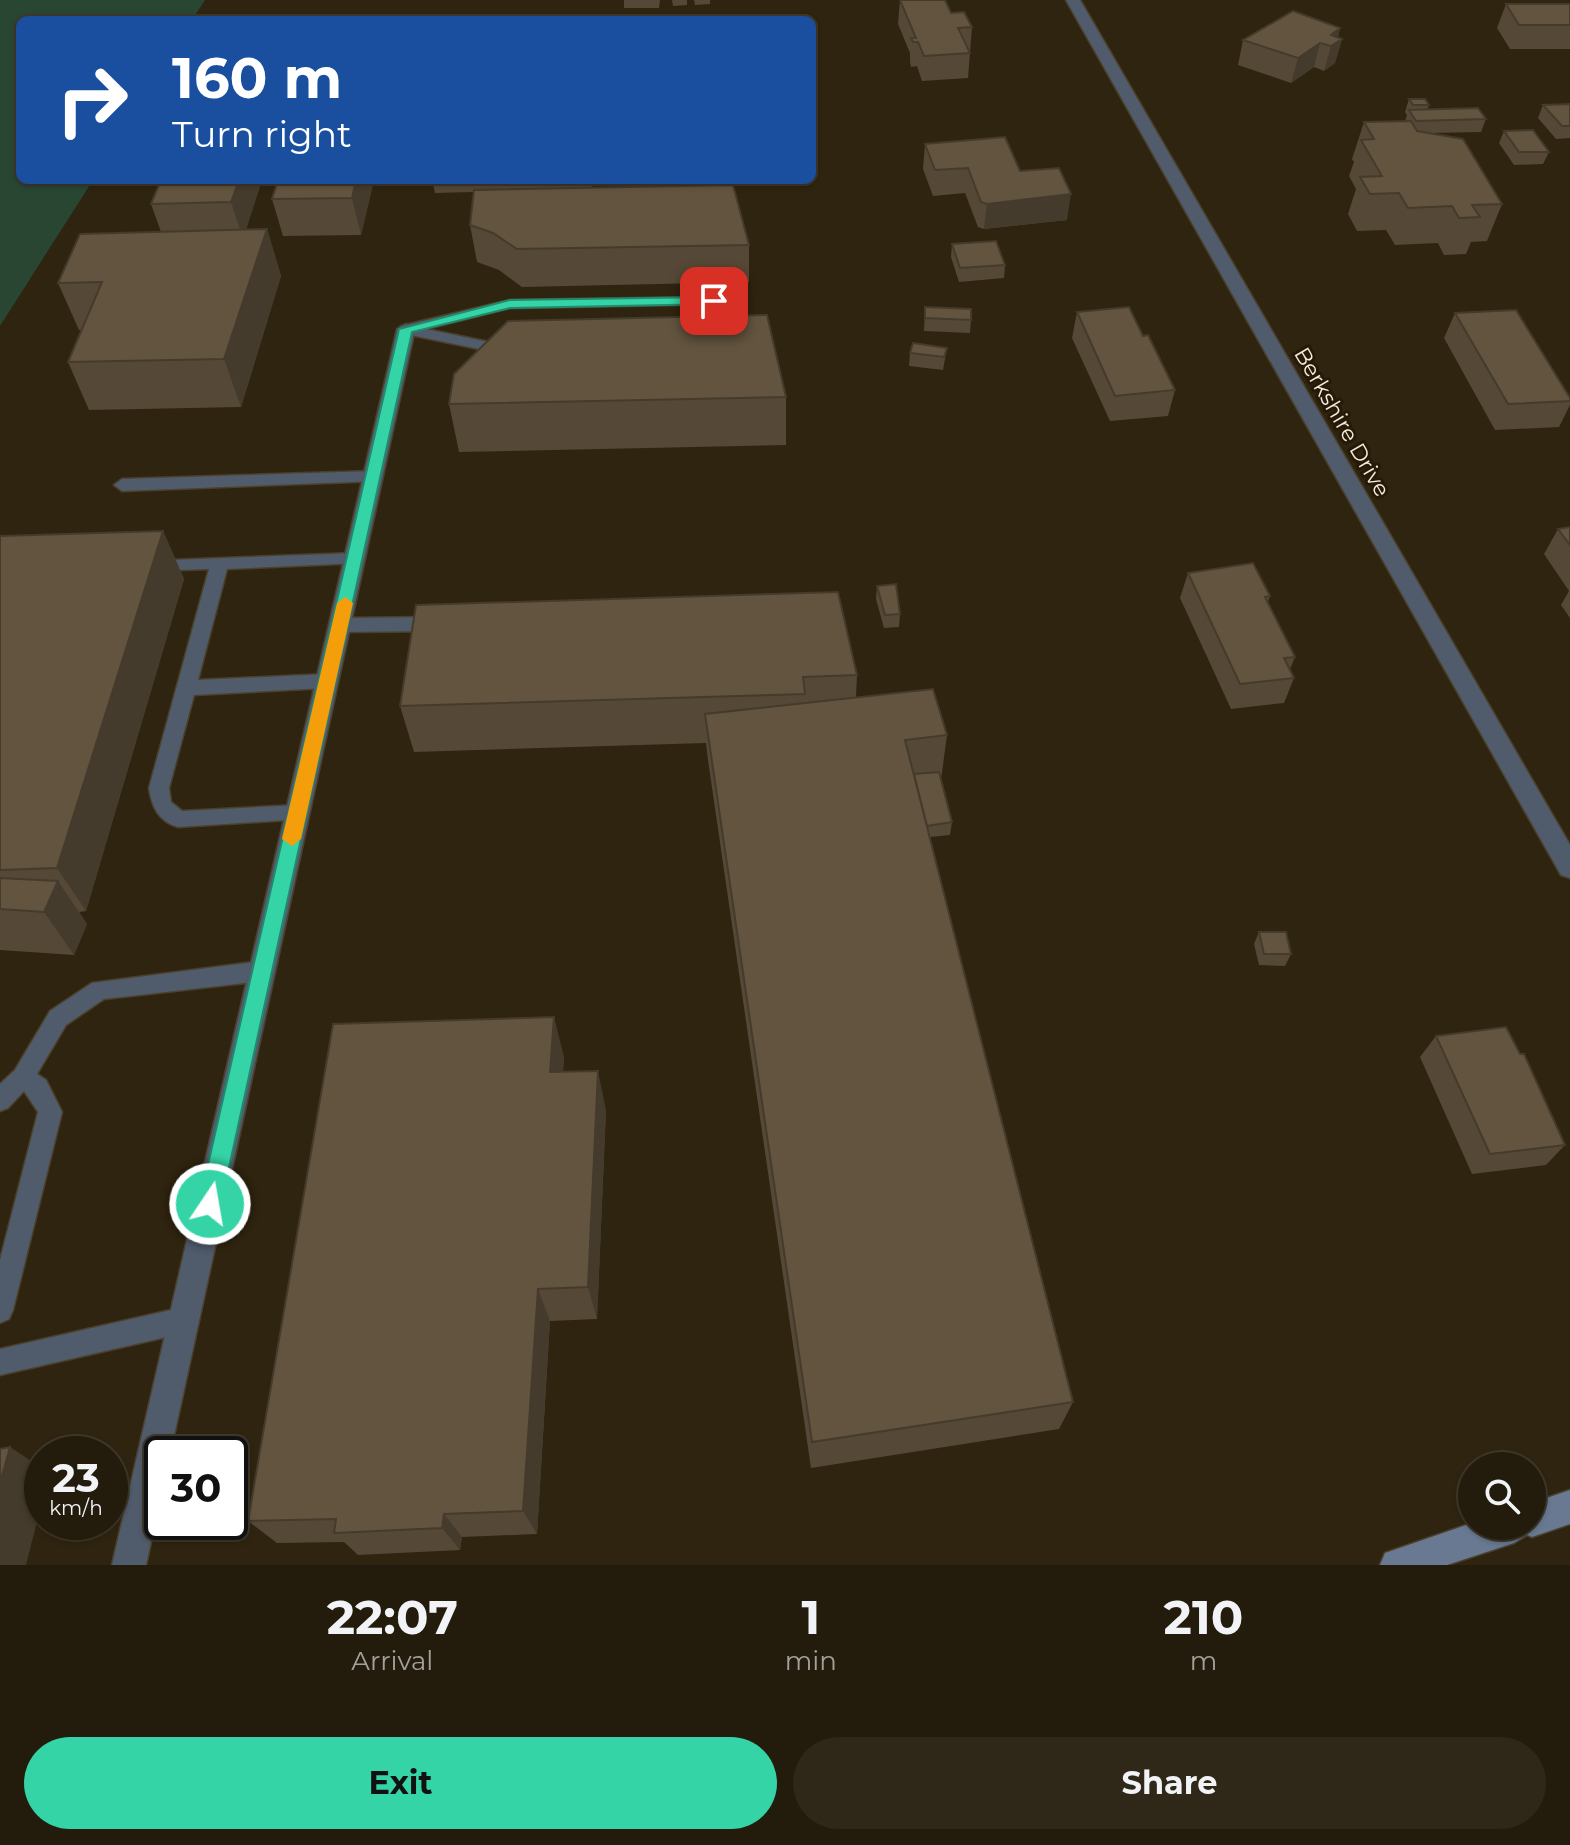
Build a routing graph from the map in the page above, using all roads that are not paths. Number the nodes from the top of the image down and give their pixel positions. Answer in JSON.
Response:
{"nodes":[{"id":1,"x":1073,"y":0,"type":"edge"},
{"id":2,"x":714,"y":301,"type":"dead end"},
{"id":3,"x":406,"y":329,"type":"junction"},
{"id":4,"x":531,"y":352,"type":"edge"},
{"id":5,"x":373,"y":477,"type":"junction"},
{"id":6,"x":122,"y":485,"type":"dead end"},
{"id":7,"x":355,"y":559,"type":"junction"},
{"id":8,"x":220,"y":563,"type":"junction"},
{"id":9,"x":126,"y":566,"type":"edge"},
{"id":10,"x":464,"y":623,"type":"edge"},
{"id":11,"x":340,"y":625,"type":"junction"},
{"id":12,"x":327,"y":681,"type":"junction"},
{"id":13,"x":187,"y":688,"type":"junction"},
{"id":14,"x":297,"y":813,"type":"junction"},
{"id":15,"x":1570,"y":868,"type":"edge"},
{"id":16,"x":262,"y":971,"type":"junction"},
{"id":17,"x":23,"y":1077,"type":"junction"},
{"id":18,"x":0,"y":1100,"type":"edge"},
{"id":19,"x":0,"y":1310,"type":"edge"},
{"id":20,"x":184,"y":1320,"type":"junction"},
{"id":21,"x":0,"y":1362,"type":"edge"},
{"id":22,"x":1570,"y":1507,"type":"edge"},
{"id":23,"x":1546,"y":1515,"type":"edge"},
{"id":24,"x":1472,"y":1540,"type":"edge"},
{"id":25,"x":129,"y":1565,"type":"edge"},
{"id":26,"x":1397,"y":1565,"type":"edge"}],
"edges":[{"from":1,"to":15,"type":"street","name":"Berkshire Drive"},
{"from":2,"to":3,"type":"lane"},
{"from":3,"to":4,"type":"lane"},
{"from":3,"to":5,"type":"street"},
{"from":5,"to":6,"type":"lane"},
{"from":5,"to":7,"type":"street"},
{"from":7,"to":8,"type":"lane"},
{"from":7,"to":11,"type":"street"},
{"from":8,"to":9,"type":"lane"},
{"from":8,"to":13,"type":"lane"},
{"from":10,"to":11,"type":"lane"},
{"from":11,"to":12,"type":"street"},
{"from":12,"to":13,"type":"lane"},
{"from":12,"to":14,"type":"street"},
{"from":13,"to":14,"type":"lane"},
{"from":14,"to":16,"type":"street"},
{"from":16,"to":17,"type":"lane"},
{"from":16,"to":20,"type":"street"},
{"from":17,"to":18,"type":"lane"},
{"from":17,"to":19,"type":"lane"},
{"from":20,"to":21,"type":"lane"},
{"from":20,"to":25,"type":"street"},
{"from":22,"to":23,"type":"main road"},
{"from":24,"to":26,"type":"main road"}]}
